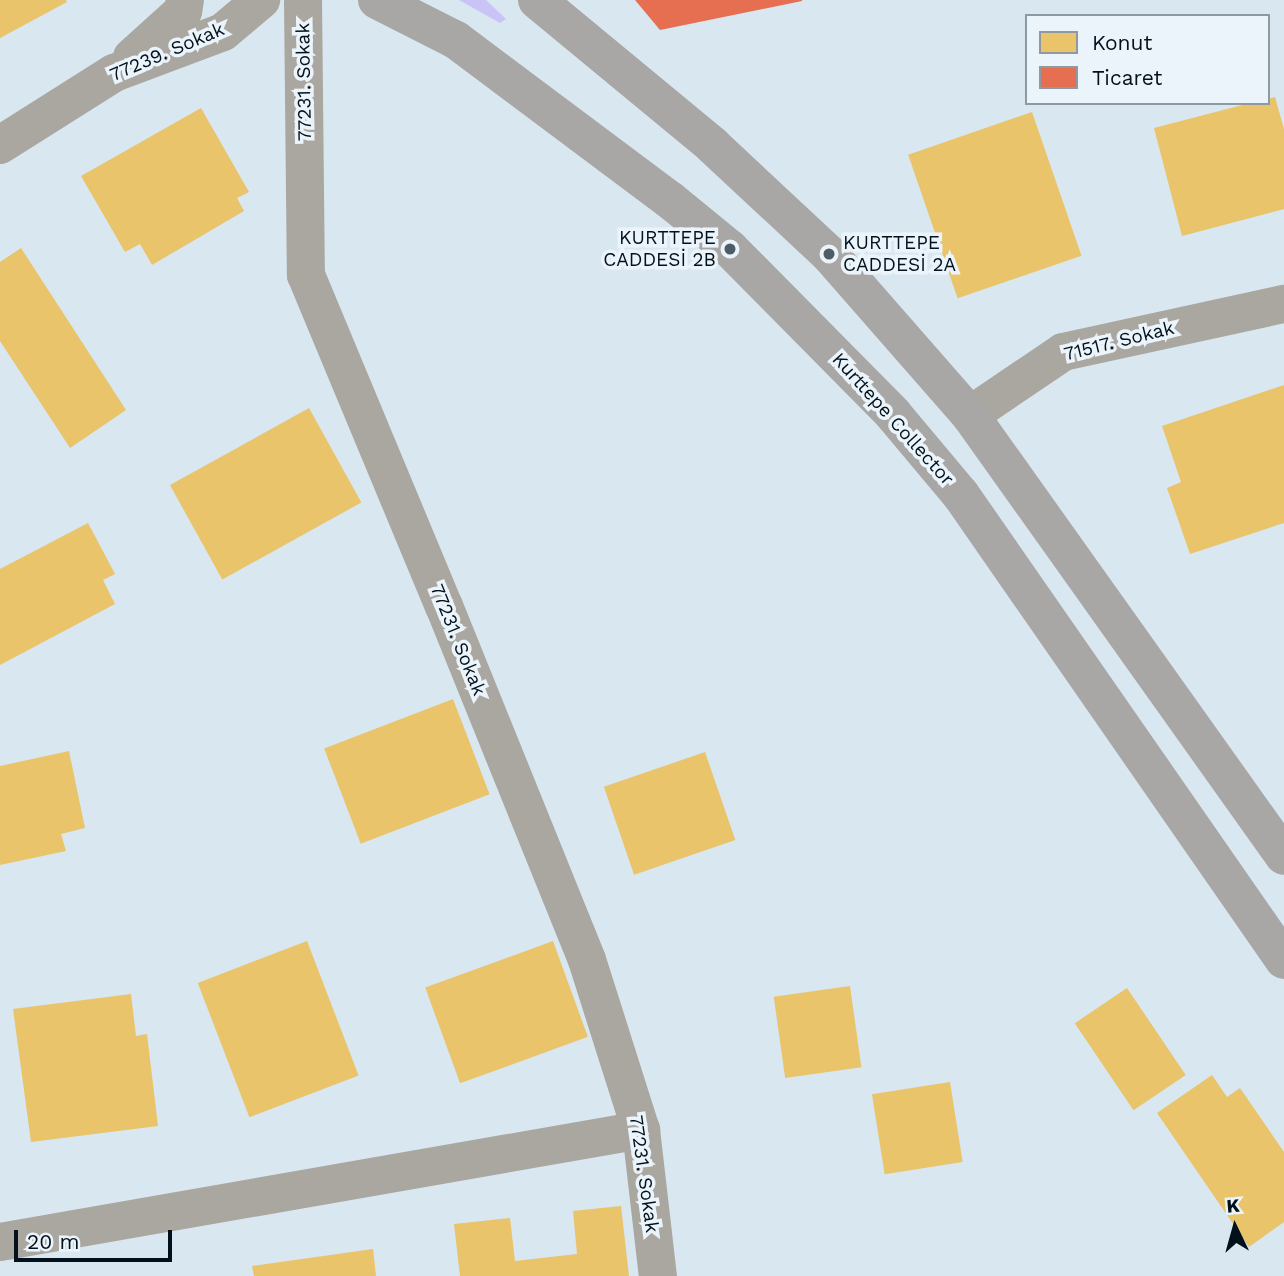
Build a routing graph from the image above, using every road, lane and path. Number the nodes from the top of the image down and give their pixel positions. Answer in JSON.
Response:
{"nodes":[{"id":1,"x":185,"y":0,"type":"edge"},
{"id":2,"x":261,"y":0,"type":"edge"},
{"id":3,"x":303,"y":0,"type":"edge"},
{"id":4,"x":377,"y":0,"type":"edge"},
{"id":5,"x":537,"y":0,"type":"edge"},
{"id":6,"x":114,"y":73,"type":"junction"},
{"id":7,"x":0,"y":145,"type":"edge"},
{"id":8,"x":1284,"y":304,"type":"edge"},
{"id":9,"x":970,"y":415,"type":"junction"},
{"id":10,"x":1284,"y":856,"type":"edge"},
{"id":11,"x":1284,"y":960,"type":"edge"},
{"id":12,"x":641,"y":1130,"type":"junction"},
{"id":13,"x":0,"y":1242,"type":"edge"},
{"id":14,"x":657,"y":1276,"type":"edge"}],
"edges":[{"from":1,"to":6,"type":"street"},
{"from":2,"to":6,"type":"street","name":"77239. Sokak"},
{"from":3,"to":12,"type":"street","name":"77231. Sokak"},
{"from":4,"to":11,"type":"main road","name":"Kurttepe Collector"},
{"from":5,"to":9,"type":"main road"},
{"from":6,"to":7,"type":"street","name":"77239. Sokak"},
{"from":8,"to":9,"type":"street","name":"71517. Sokak"},
{"from":9,"to":10,"type":"main road"},
{"from":12,"to":13,"type":"street"},
{"from":12,"to":14,"type":"street","name":"77231. Sokak"}]}
